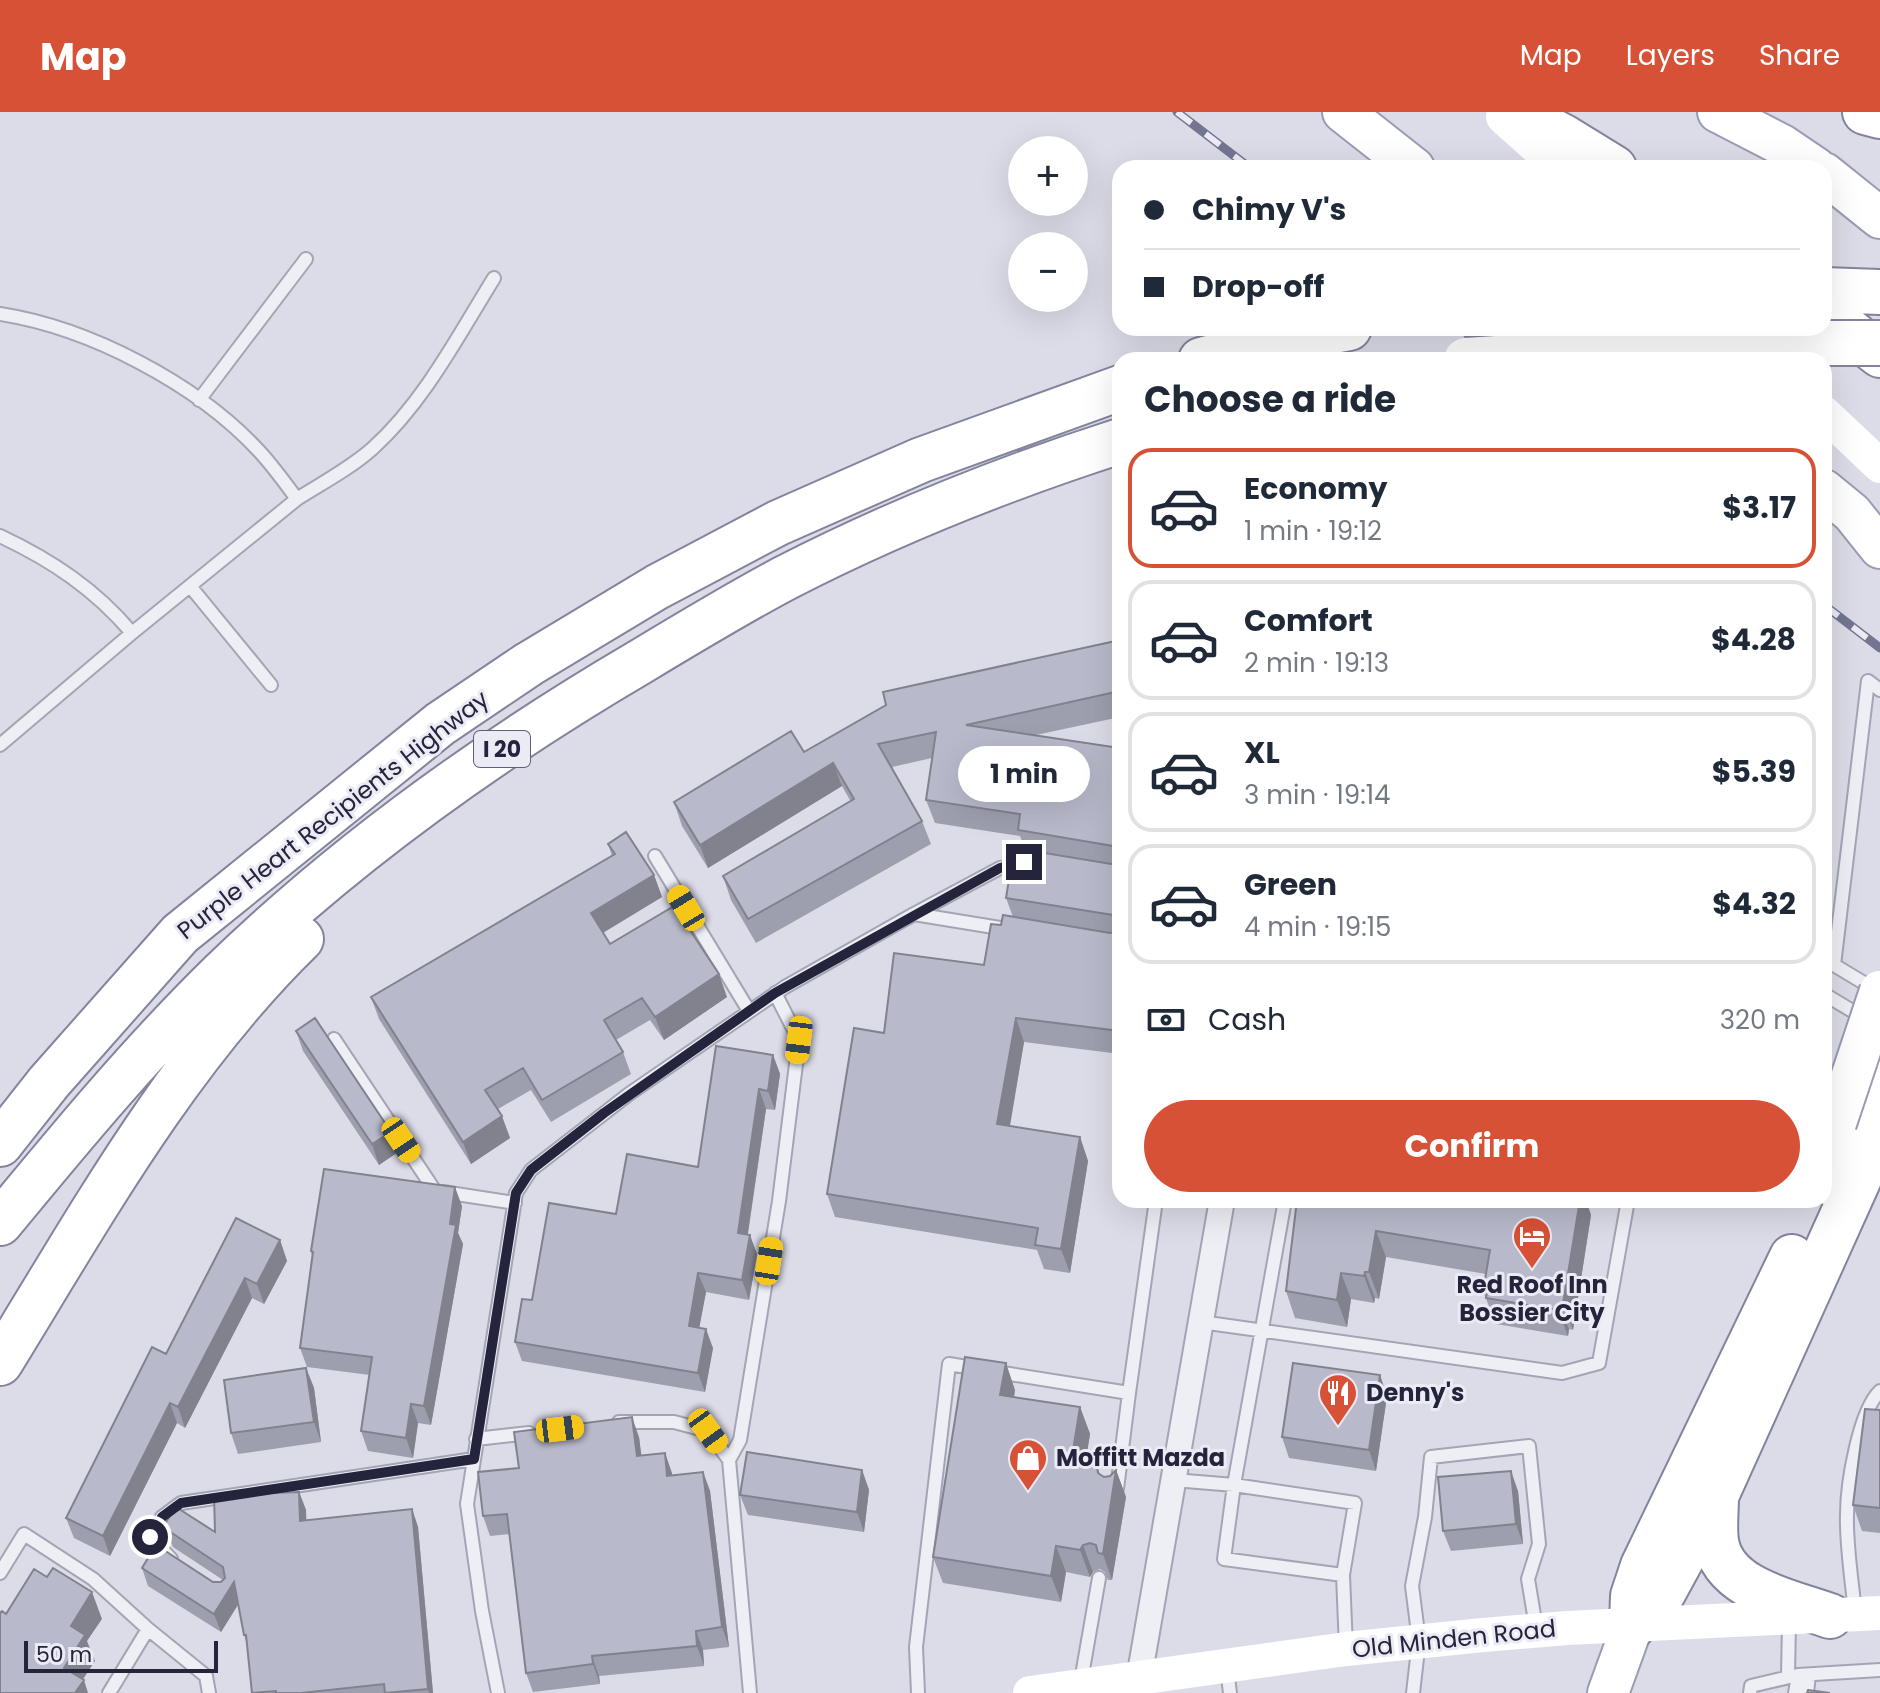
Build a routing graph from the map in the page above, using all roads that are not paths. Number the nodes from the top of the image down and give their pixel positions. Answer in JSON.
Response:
{"nodes":[{"id":1,"x":1343,"y":112,"type":"edge"},
{"id":2,"x":1497,"y":112,"type":"edge"},
{"id":3,"x":1515,"y":112,"type":"edge"},
{"id":4,"x":1718,"y":112,"type":"edge"},
{"id":5,"x":1865,"y":112,"type":"edge"},
{"id":6,"x":1880,"y":116,"type":"edge"},
{"id":7,"x":1404,"y":160,"type":"edge"},
{"id":8,"x":1551,"y":160,"type":"edge"},
{"id":9,"x":1601,"y":160,"type":"edge"},
{"id":10,"x":1804,"y":160,"type":"edge"},
{"id":11,"x":1832,"y":179,"type":"edge"},
{"id":12,"x":1880,"y":218,"type":"edge"},
{"id":13,"x":306,"y":259,"type":"dead end"},
{"id":14,"x":494,"y":278,"type":"dead end"},
{"id":15,"x":1832,"y":290,"type":"edge"},
{"id":16,"x":1880,"y":292,"type":"edge"},
{"id":17,"x":0,"y":314,"type":"edge"},
{"id":18,"x":1832,"y":317,"type":"edge"},
{"id":19,"x":1306,"y":336,"type":"edge"},
{"id":20,"x":1628,"y":336,"type":"edge"},
{"id":21,"x":1742,"y":336,"type":"edge"},
{"id":22,"x":1880,"y":343,"type":"edge"},
{"id":23,"x":1232,"y":352,"type":"edge"},
{"id":24,"x":1590,"y":352,"type":"edge"},
{"id":25,"x":1649,"y":352,"type":"edge"},
{"id":26,"x":1758,"y":352,"type":"edge"},
{"id":27,"x":1880,"y":355,"type":"edge"},
{"id":28,"x":1112,"y":391,"type":"edge"},
{"id":29,"x":199,"y":400,"type":"junction"},
{"id":30,"x":1832,"y":421,"type":"edge"},
{"id":31,"x":1112,"y":444,"type":"edge"},
{"id":32,"x":1880,"y":466,"type":"edge"},
{"id":33,"x":1832,"y":497,"type":"edge"},
{"id":34,"x":297,"y":499,"type":"junction"},
{"id":35,"x":0,"y":536,"type":"edge"},
{"id":36,"x":1880,"y":548,"type":"edge"},
{"id":37,"x":190,"y":586,"type":"junction"},
{"id":38,"x":132,"y":633,"type":"junction"},
{"id":39,"x":271,"y":685,"type":"dead end"},
{"id":40,"x":1880,"y":690,"type":"edge"},
{"id":41,"x":0,"y":745,"type":"edge"},
{"id":42,"x":442,"y":790,"type":"junction"},
{"id":43,"x":655,"y":856,"type":"dead end"},
{"id":44,"x":1037,"y":865,"type":"edge"},
{"id":45,"x":914,"y":914,"type":"junction"},
{"id":46,"x":1015,"y":930,"type":"edge"},
{"id":47,"x":180,"y":934,"type":"junction"},
{"id":48,"x":1832,"y":943,"type":"edge"},
{"id":49,"x":1832,"y":967,"type":"edge"},
{"id":50,"x":1880,"y":992,"type":"edge"},
{"id":51,"x":775,"y":993,"type":"junction"},
{"id":52,"x":1832,"y":999,"type":"edge"},
{"id":53,"x":749,"y":1011,"type":"junction"},
{"id":54,"x":1880,"y":1028,"type":"edge"},
{"id":55,"x":334,"y":1039,"type":"dead end"},
{"id":56,"x":1880,"y":1063,"type":"edge"},
{"id":57,"x":0,"y":1107,"type":"edge"},
{"id":58,"x":1863,"y":1126,"type":"edge"},
{"id":59,"x":0,"y":1144,"type":"edge"},
{"id":60,"x":1832,"y":1176,"type":"edge"},
{"id":61,"x":421,"y":1189,"type":"edge"},
{"id":62,"x":435,"y":1191,"type":"junction"},
{"id":63,"x":515,"y":1203,"type":"junction"},
{"id":64,"x":1832,"y":1204,"type":"edge"},
{"id":65,"x":1155,"y":1208,"type":"edge"},
{"id":66,"x":1221,"y":1208,"type":"edge"},
{"id":67,"x":1284,"y":1208,"type":"edge"},
{"id":68,"x":1627,"y":1208,"type":"edge"},
{"id":69,"x":1815,"y":1208,"type":"edge"},
{"id":70,"x":1830,"y":1208,"type":"edge"},
{"id":71,"x":0,"y":1223,"type":"edge"},
{"id":72,"x":1201,"y":1322,"type":"junction"},
{"id":73,"x":1263,"y":1331,"type":"junction"},
{"id":74,"x":0,"y":1363,"type":"edge"},
{"id":75,"x":1880,"y":1391,"type":"edge"},
{"id":76,"x":1129,"y":1393,"type":"junction"},
{"id":77,"x":600,"y":1424,"type":"edge"},
{"id":78,"x":538,"y":1431,"type":"edge"},
{"id":79,"x":476,"y":1439,"type":"junction"},
{"id":80,"x":474,"y":1459,"type":"junction"},
{"id":81,"x":729,"y":1460,"type":"junction"},
{"id":82,"x":1174,"y":1480,"type":"junction"},
{"id":83,"x":1234,"y":1485,"type":"junction"},
{"id":84,"x":1116,"y":1495,"type":"edge"},
{"id":85,"x":1716,"y":1496,"type":"junction"},
{"id":86,"x":187,"y":1569,"type":"edge"},
{"id":87,"x":0,"y":1573,"type":"edge"},
{"id":88,"x":1343,"y":1575,"type":"junction"},
{"id":89,"x":1099,"y":1578,"type":"edge"},
{"id":90,"x":1838,"y":1616,"type":"edge"},
{"id":91,"x":1632,"y":1627,"type":"junction"},
{"id":92,"x":148,"y":1629,"type":"junction"},
{"id":93,"x":1536,"y":1630,"type":"junction"},
{"id":94,"x":1419,"y":1641,"type":"junction"},
{"id":95,"x":1346,"y":1649,"type":"junction"},
{"id":96,"x":1880,"y":1670,"type":"edge"},
{"id":97,"x":1798,"y":1675,"type":"junction"},
{"id":98,"x":1139,"y":1678,"type":"junction"},
{"id":99,"x":1228,"y":1679,"type":"edge"},
{"id":100,"x":1095,"y":1687,"type":"edge"},
{"id":101,"x":109,"y":1693,"type":"edge"},
{"id":102,"x":209,"y":1693,"type":"edge"},
{"id":103,"x":498,"y":1693,"type":"edge"},
{"id":104,"x":750,"y":1693,"type":"edge"},
{"id":105,"x":918,"y":1693,"type":"edge"},
{"id":106,"x":1030,"y":1693,"type":"edge"},
{"id":107,"x":1413,"y":1693,"type":"edge"},
{"id":108,"x":1608,"y":1693,"type":"edge"},
{"id":109,"x":1750,"y":1693,"type":"edge"},
{"id":110,"x":1795,"y":1693,"type":"edge"},
{"id":111,"x":1807,"y":1693,"type":"edge"}],
"edges":[{"from":1,"to":7,"type":"main road"},
{"from":2,"to":8,"type":"main road"},
{"from":3,"to":9,"type":"highway"},
{"from":4,"to":10,"type":"main road"},
{"from":5,"to":6,"type":"highway"},
{"from":11,"to":12,"type":"main road"},
{"from":13,"to":29,"type":"lane"},
{"from":14,"to":34,"type":"lane"},
{"from":15,"to":16,"type":"highway"},
{"from":17,"to":29,"type":"lane"},
{"from":18,"to":27,"type":"highway"},
{"from":19,"to":23,"type":"highway"},
{"from":20,"to":25,"type":"main road"},
{"from":21,"to":26,"type":"main road"},
{"from":22,"to":24,"type":"highway","bridge":true},
{"from":28,"to":47,"type":"highway","name":"Purple Heart Recipients Highway","number":"I 20"},
{"from":29,"to":34,"type":"lane"},
{"from":30,"to":32,"type":"main road"},
{"from":31,"to":42,"type":"highway","name":"Purple Heart Recipients Highway","number":"I 20"},
{"from":33,"to":36,"type":"main road"},
{"from":34,"to":37,"type":"lane"},
{"from":35,"to":38,"type":"lane"},
{"from":37,"to":38,"type":"lane"},
{"from":37,"to":39,"type":"lane"},
{"from":38,"to":41,"type":"lane"},
{"from":40,"to":48,"type":"lane"},
{"from":42,"to":71,"type":"highway","name":"Purple Heart Recipients Highway","number":"I 20"},
{"from":42,"to":74,"type":"highway"},
{"from":43,"to":53,"type":"lane"},
{"from":44,"to":45,"type":"lane"},
{"from":45,"to":46,"type":"lane"},
{"from":45,"to":51,"type":"lane"},
{"from":47,"to":57,"type":"highway"},
{"from":47,"to":59,"type":"highway","name":"Purple Heart Recipients Highway","number":"I 20"},
{"from":49,"to":50,"type":"lane"},
{"from":50,"to":58,"type":"main road","bridge":true},
{"from":51,"to":53,"type":"lane"},
{"from":51,"to":81,"type":"lane"},
{"from":52,"to":54,"type":"lane"},
{"from":53,"to":63,"type":"lane"},
{"from":55,"to":62,"type":"lane"},
{"from":56,"to":58,"type":"highway"},
{"from":58,"to":60,"type":"highway"},
{"from":58,"to":64,"type":"highway"},
{"from":61,"to":62,"type":"lane"},
{"from":62,"to":63,"type":"lane"},
{"from":63,"to":79,"type":"lane"},
{"from":65,"to":76,"type":"lane"},
{"from":66,"to":72,"type":"street"},
{"from":67,"to":73,"type":"lane"},
{"from":68,"to":73,"type":"lane"},
{"from":69,"to":91,"type":"highway"},
{"from":70,"to":85,"type":"highway"},
{"from":72,"to":73,"type":"lane"},
{"from":72,"to":82,"type":"street"},
{"from":73,"to":83,"type":"lane"},
{"from":75,"to":90,"type":"lane"},
{"from":76,"to":84,"type":"lane"},
{"from":76,"to":105,"type":"lane"},
{"from":77,"to":81,"type":"lane"},
{"from":78,"to":79,"type":"lane"},
{"from":79,"to":80,"type":"lane"},
{"from":80,"to":86,"type":"lane"},
{"from":80,"to":103,"type":"lane"},
{"from":81,"to":104,"type":"lane"},
{"from":82,"to":83,"type":"lane"},
{"from":82,"to":98,"type":"street"},
{"from":83,"to":88,"type":"lane"},
{"from":83,"to":88,"type":"lane"},
{"from":85,"to":90,"type":"highway"},
{"from":85,"to":91,"type":"highway"},
{"from":87,"to":92,"type":"lane"},
{"from":88,"to":95,"type":"lane"},
{"from":89,"to":100,"type":"lane"},
{"from":90,"to":91,"type":"main road","name":"Old Minden Road"},
{"from":90,"to":97,"type":"lane"},
{"from":91,"to":93,"type":"main road","name":"Old Minden Road"},
{"from":91,"to":108,"type":"main road"},
{"from":92,"to":101,"type":"lane"},
{"from":92,"to":102,"type":"lane"},
{"from":93,"to":94,"type":"main road","name":"Old Minden Road"},
{"from":93,"to":94,"type":"lane"},
{"from":94,"to":95,"type":"main road","name":"Old Minden Road"},
{"from":94,"to":107,"type":"lane"},
{"from":95,"to":99,"type":"main road","name":"Old Minden Road"},
{"from":96,"to":97,"type":"lane"},
{"from":97,"to":109,"type":"lane"},
{"from":97,"to":110,"type":"lane"},
{"from":97,"to":111,"type":"lane"},
{"from":98,"to":99,"type":"main road","name":"Old Minden Road"},
{"from":98,"to":100,"type":"main road","name":"Old Minden Road"},
{"from":100,"to":106,"type":"main road","name":"Old Minden Road"}]}
